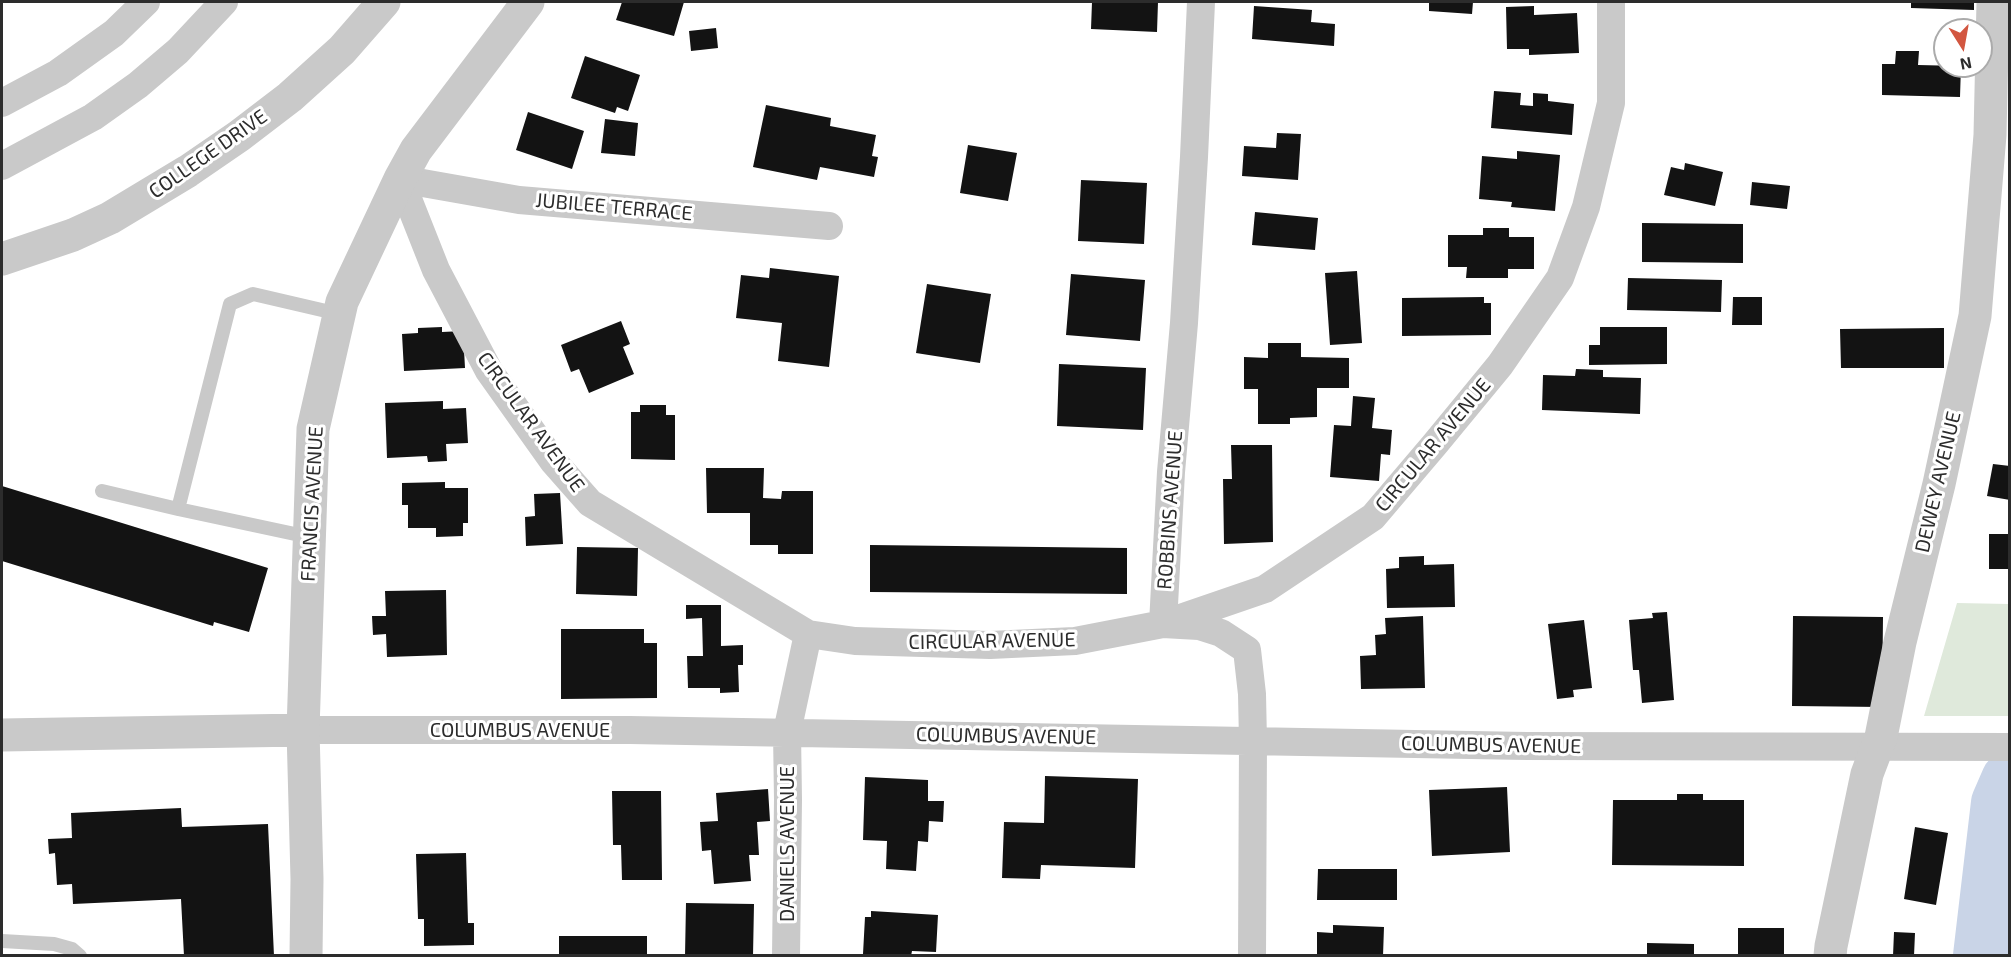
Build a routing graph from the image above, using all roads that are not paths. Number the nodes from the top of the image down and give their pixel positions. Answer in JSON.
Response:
{"nodes":[{"id":1,"x":146,"y":2,"type":"edge"},
{"id":2,"x":224,"y":2,"type":"edge"},
{"id":3,"x":384,"y":2,"type":"edge"},
{"id":4,"x":528,"y":2,"type":"edge"},
{"id":5,"x":1201,"y":2,"type":"edge"},
{"id":6,"x":1611,"y":2,"type":"edge"},
{"id":7,"x":1993,"y":2,"type":"edge"},
{"id":8,"x":2,"y":103,"type":"edge"},
{"id":9,"x":2,"y":166,"type":"edge"},
{"id":10,"x":400,"y":179,"type":"junction"},
{"id":11,"x":829,"y":226,"type":"dead end"},
{"id":12,"x":2,"y":259,"type":"edge"},
{"id":13,"x":339,"y":314,"type":"junction"},
{"id":14,"x":102,"y":491,"type":"dead end"},
{"id":15,"x":178,"y":509,"type":"junction"},
{"id":16,"x":309,"y":537,"type":"junction"},
{"id":17,"x":1163,"y":624,"type":"junction"},
{"id":18,"x":808,"y":634,"type":"junction"},
{"id":19,"x":303,"y":730,"type":"junction"},
{"id":20,"x":787,"y":732,"type":"junction"},
{"id":21,"x":2,"y":735,"type":"edge"},
{"id":22,"x":1253,"y":741,"type":"junction"},
{"id":23,"x":1876,"y":747,"type":"junction"},
{"id":24,"x":2010,"y":747,"type":"edge"},
{"id":25,"x":2,"y":941,"type":"edge"},
{"id":26,"x":80,"y":956,"type":"edge"},
{"id":27,"x":306,"y":956,"type":"edge"},
{"id":28,"x":786,"y":956,"type":"edge"},
{"id":29,"x":1252,"y":956,"type":"edge"},
{"id":30,"x":1830,"y":956,"type":"edge"}],
"edges":[{"from":1,"to":8,"type":"street"},
{"from":2,"to":9,"type":"street"},
{"from":3,"to":12,"type":"street","name":"COLLEGE DRIVE"},
{"from":4,"to":10,"type":"street","name":"FRANCIS AVENUE"},
{"from":5,"to":17,"type":"street","name":"ROBBINS AVENUE"},
{"from":6,"to":17,"type":"street","name":"CIRCULAR AVENUE"},
{"from":7,"to":23,"type":"street","name":"DEWEY AVENUE"},
{"from":10,"to":11,"type":"street","name":"JUBILEE TERRACE"},
{"from":10,"to":13,"type":"street","name":"FRANCIS AVENUE"},
{"from":10,"to":18,"type":"street","name":"CIRCULAR AVENUE"},
{"from":13,"to":15,"type":"lane"},
{"from":13,"to":16,"type":"street","name":"FRANCIS AVENUE"},
{"from":14,"to":15,"type":"lane"},
{"from":15,"to":16,"type":"lane"},
{"from":16,"to":19,"type":"street","name":"FRANCIS AVENUE"},
{"from":17,"to":18,"type":"street","name":"CIRCULAR AVENUE"},
{"from":17,"to":22,"type":"street"},
{"from":18,"to":20,"type":"street","name":"DANIELS AVENUE"},
{"from":19,"to":20,"type":"street","name":"COLUMBUS AVENUE"},
{"from":19,"to":21,"type":"street","name":"COLUMBUS AVENUE"},
{"from":19,"to":27,"type":"street","name":"FRANCIS AVENUE"},
{"from":20,"to":22,"type":"street","name":"COLUMBUS AVENUE"},
{"from":20,"to":28,"type":"street","name":"DANIELS AVENUE"},
{"from":22,"to":23,"type":"street","name":"COLUMBUS AVENUE"},
{"from":22,"to":29,"type":"street"},
{"from":23,"to":24,"type":"street","name":"COLUMBUS AVENUE"},
{"from":23,"to":30,"type":"street","name":"DEWEY AVENUE"},
{"from":25,"to":26,"type":"lane"}]}
